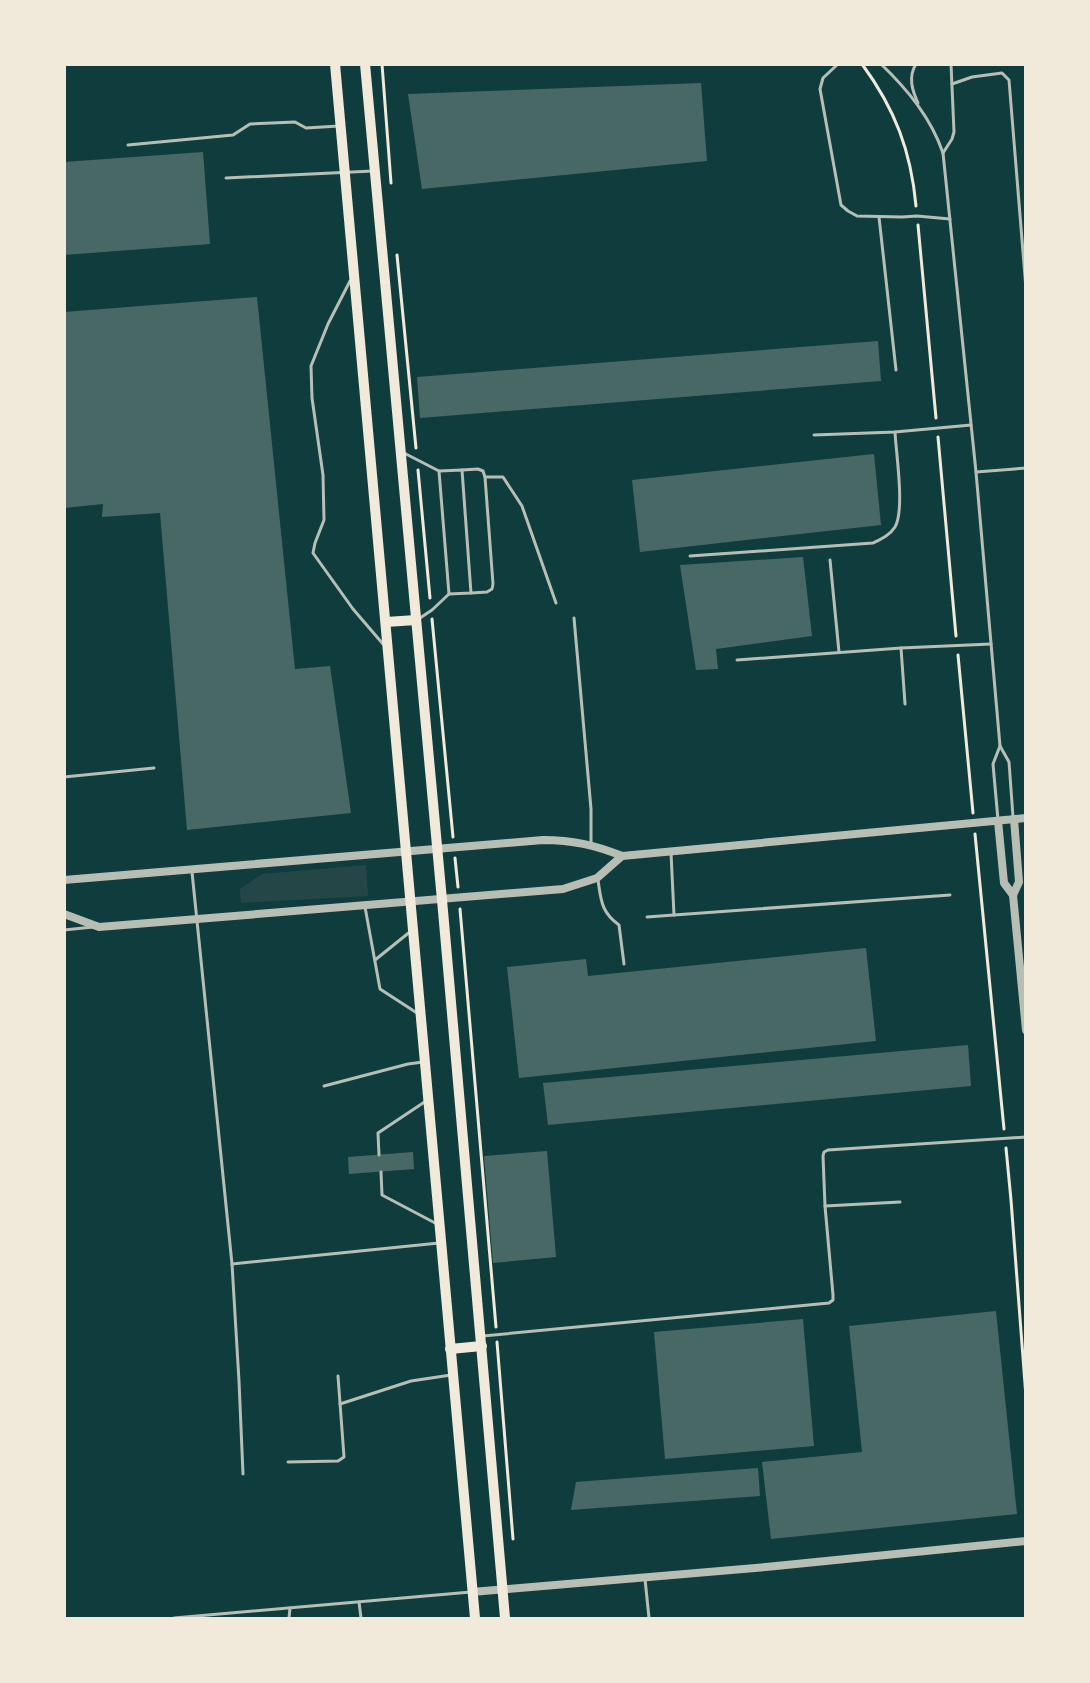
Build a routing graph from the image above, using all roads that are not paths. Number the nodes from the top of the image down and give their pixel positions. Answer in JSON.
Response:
{"nodes":[{"id":1,"x":335,"y":64,"type":"edge"},
{"id":2,"x":365,"y":64,"type":"edge"},
{"id":3,"x":838,"y":64,"type":"edge"},
{"id":4,"x":881,"y":64,"type":"edge"},
{"id":5,"x":916,"y":64,"type":"edge"},
{"id":6,"x":951,"y":64,"type":"edge"},
{"id":7,"x":952,"y":84,"type":"junction"},
{"id":8,"x":920,"y":107,"type":"junction"},
{"id":9,"x":341,"y":126,"type":"junction"},
{"id":10,"x":128,"y":145,"type":"dead end"},
{"id":11,"x":943,"y":153,"type":"junction"},
{"id":12,"x":374,"y":171,"type":"junction"},
{"id":13,"x":345,"y":173,"type":"junction"},
{"id":14,"x":226,"y":178,"type":"dead end"},
{"id":15,"x":879,"y":217,"type":"junction"},
{"id":16,"x":950,"y":219,"type":"junction"},
{"id":17,"x":354,"y":274,"type":"junction"},
{"id":18,"x":1026,"y":289,"type":"edge"},
{"id":19,"x":896,"y":370,"type":"dead end"},
{"id":20,"x":971,"y":425,"type":"junction"},
{"id":21,"x":895,"y":432,"type":"junction"},
{"id":22,"x":814,"y":435,"type":"dead end"},
{"id":23,"x":400,"y":451,"type":"junction"},
{"id":24,"x":1026,"y":468,"type":"edge"},
{"id":25,"x":462,"y":470,"type":"junction"},
{"id":26,"x":439,"y":471,"type":"junction"},
{"id":27,"x":976,"y":472,"type":"junction"},
{"id":28,"x":485,"y":477,"type":"junction"},
{"id":29,"x":690,"y":556,"type":"dead end"},
{"id":30,"x":830,"y":560,"type":"dead end"},
{"id":31,"x":471,"y":593,"type":"junction"},
{"id":32,"x":449,"y":594,"type":"junction"},
{"id":33,"x":555,"y":603,"type":"dead end"},
{"id":34,"x":574,"y":618,"type":"dead end"},
{"id":35,"x":416,"y":620,"type":"junction"},
{"id":36,"x":386,"y":622,"type":"junction"},
{"id":37,"x":991,"y":644,"type":"junction"},
{"id":38,"x":901,"y":648,"type":"junction"},
{"id":39,"x":388,"y":651,"type":"junction"},
{"id":40,"x":839,"y":652,"type":"junction"},
{"id":41,"x":738,"y":660,"type":"dead end"},
{"id":42,"x":905,"y":704,"type":"dead end"},
{"id":43,"x":1000,"y":746,"type":"junction"},
{"id":44,"x":154,"y":768,"type":"dead end"},
{"id":45,"x":64,"y":777,"type":"edge"},
{"id":46,"x":1026,"y":818,"type":"edge"},
{"id":47,"x":1014,"y":819,"type":"junction"},
{"id":48,"x":998,"y":821,"type":"junction"},
{"id":49,"x":591,"y":846,"type":"junction"},
{"id":50,"x":437,"y":850,"type":"junction"},
{"id":51,"x":406,"y":852,"type":"junction"},
{"id":52,"x":671,"y":852,"type":"junction"},
{"id":53,"x":622,"y":856,"type":"junction"},
{"id":54,"x":191,"y":870,"type":"junction"},
{"id":55,"x":597,"y":879,"type":"junction"},
{"id":56,"x":64,"y":880,"type":"edge"},
{"id":57,"x":950,"y":895,"type":"dead end"},
{"id":58,"x":1013,"y":895,"type":"junction"},
{"id":59,"x":442,"y":899,"type":"junction"},
{"id":60,"x":410,"y":902,"type":"junction"},
{"id":61,"x":365,"y":905,"type":"junction"},
{"id":62,"x":64,"y":914,"type":"edge"},
{"id":63,"x":674,"y":915,"type":"junction"},
{"id":64,"x":647,"y":917,"type":"dead end"},
{"id":65,"x":196,"y":918,"type":"junction"},
{"id":66,"x":99,"y":927,"type":"junction"},
{"id":67,"x":64,"y":930,"type":"edge"},
{"id":68,"x":413,"y":930,"type":"junction"},
{"id":69,"x":375,"y":960,"type":"junction"},
{"id":70,"x":624,"y":964,"type":"dead end"},
{"id":71,"x":420,"y":1015,"type":"junction"},
{"id":72,"x":1026,"y":1030,"type":"edge"},
{"id":73,"x":424,"y":1062,"type":"junction"},
{"id":74,"x":324,"y":1086,"type":"dead end"},
{"id":75,"x":428,"y":1100,"type":"junction"},
{"id":76,"x":1026,"y":1137,"type":"edge"},
{"id":77,"x":379,"y":1155,"type":"dead end"},
{"id":78,"x":381,"y":1172,"type":"dead end"},
{"id":79,"x":900,"y":1202,"type":"dead end"},
{"id":80,"x":825,"y":1206,"type":"junction"},
{"id":81,"x":439,"y":1225,"type":"junction"},
{"id":82,"x":441,"y":1243,"type":"junction"},
{"id":83,"x":232,"y":1264,"type":"junction"},
{"id":84,"x":481,"y":1341,"type":"junction"},
{"id":85,"x":450,"y":1349,"type":"junction"},
{"id":86,"x":453,"y":1375,"type":"junction"},
{"id":87,"x":338,"y":1376,"type":"dead end"},
{"id":88,"x":340,"y":1404,"type":"junction"},
{"id":89,"x":288,"y":1462,"type":"dead end"},
{"id":90,"x":243,"y":1473,"type":"dead end"},
{"id":91,"x":1026,"y":1541,"type":"edge"},
{"id":92,"x":645,"y":1577,"type":"junction"},
{"id":93,"x":503,"y":1589,"type":"junction"},
{"id":94,"x":472,"y":1592,"type":"junction"},
{"id":95,"x":359,"y":1602,"type":"junction"},
{"id":96,"x":290,"y":1608,"type":"junction"},
{"id":97,"x":174,"y":1618,"type":"edge"},
{"id":98,"x":289,"y":1618,"type":"edge"},
{"id":99,"x":361,"y":1618,"type":"edge"},
{"id":100,"x":474,"y":1618,"type":"edge"},
{"id":101,"x":505,"y":1618,"type":"edge"},
{"id":102,"x":649,"y":1618,"type":"edge"}],
"edges":[{"from":1,"to":9,"type":"main road"},
{"from":2,"to":12,"type":"main road"},
{"from":3,"to":15,"type":"lane"},
{"from":4,"to":8,"type":"lane"},
{"from":5,"to":8,"type":"lane"},
{"from":6,"to":7,"type":"lane"},
{"from":7,"to":11,"type":"lane"},
{"from":7,"to":18,"type":"lane"},
{"from":8,"to":11,"type":"lane"},
{"from":9,"to":10,"type":"lane"},
{"from":9,"to":13,"type":"main road"},
{"from":11,"to":16,"type":"lane"},
{"from":12,"to":13,"type":"lane"},
{"from":12,"to":23,"type":"main road"},
{"from":13,"to":14,"type":"lane"},
{"from":13,"to":17,"type":"main road"},
{"from":15,"to":16,"type":"lane"},
{"from":15,"to":19,"type":"lane"},
{"from":16,"to":20,"type":"lane"},
{"from":17,"to":36,"type":"main road"},
{"from":17,"to":39,"type":"lane"},
{"from":20,"to":21,"type":"lane"},
{"from":20,"to":27,"type":"lane"},
{"from":21,"to":22,"type":"lane"},
{"from":21,"to":29,"type":"lane"},
{"from":23,"to":26,"type":"lane"},
{"from":23,"to":35,"type":"main road"},
{"from":24,"to":27,"type":"lane"},
{"from":25,"to":26,"type":"lane"},
{"from":25,"to":28,"type":"lane"},
{"from":25,"to":31,"type":"lane"},
{"from":26,"to":32,"type":"lane"},
{"from":27,"to":37,"type":"lane"},
{"from":28,"to":31,"type":"lane"},
{"from":28,"to":33,"type":"lane"},
{"from":30,"to":40,"type":"lane"},
{"from":31,"to":32,"type":"lane"},
{"from":32,"to":35,"type":"lane"},
{"from":34,"to":49,"type":"lane"},
{"from":35,"to":36,"type":"main road"},
{"from":35,"to":50,"type":"main road"},
{"from":36,"to":39,"type":"main road"},
{"from":37,"to":38,"type":"lane"},
{"from":37,"to":43,"type":"lane"},
{"from":38,"to":40,"type":"lane"},
{"from":38,"to":42,"type":"lane"},
{"from":39,"to":51,"type":"main road"},
{"from":40,"to":41,"type":"lane"},
{"from":43,"to":47,"type":"lane"},
{"from":43,"to":48,"type":"lane"},
{"from":44,"to":45,"type":"lane"},
{"from":46,"to":47,"type":"street"},
{"from":47,"to":48,"type":"street"},
{"from":47,"to":58,"type":"street"},
{"from":48,"to":52,"type":"street"},
{"from":48,"to":58,"type":"street"},
{"from":49,"to":50,"type":"street"},
{"from":49,"to":53,"type":"street"},
{"from":50,"to":51,"type":"street"},
{"from":50,"to":59,"type":"main road"},
{"from":51,"to":54,"type":"street"},
{"from":51,"to":60,"type":"main road"},
{"from":52,"to":53,"type":"street"},
{"from":52,"to":63,"type":"lane"},
{"from":53,"to":55,"type":"street"},
{"from":54,"to":56,"type":"street"},
{"from":54,"to":65,"type":"lane"},
{"from":55,"to":59,"type":"street"},
{"from":55,"to":70,"type":"lane"},
{"from":57,"to":63,"type":"lane"},
{"from":58,"to":72,"type":"street"},
{"from":59,"to":60,"type":"street"},
{"from":59,"to":84,"type":"main road"},
{"from":60,"to":61,"type":"street"},
{"from":60,"to":68,"type":"main road"},
{"from":61,"to":65,"type":"street"},
{"from":61,"to":69,"type":"lane"},
{"from":62,"to":66,"type":"street"},
{"from":63,"to":64,"type":"lane"},
{"from":65,"to":66,"type":"street"},
{"from":65,"to":83,"type":"lane"},
{"from":66,"to":67,"type":"lane"},
{"from":68,"to":69,"type":"lane"},
{"from":68,"to":71,"type":"main road"},
{"from":69,"to":71,"type":"lane"},
{"from":71,"to":73,"type":"main road"},
{"from":73,"to":74,"type":"lane"},
{"from":73,"to":75,"type":"main road"},
{"from":75,"to":77,"type":"lane"},
{"from":75,"to":81,"type":"main road"},
{"from":76,"to":80,"type":"lane"},
{"from":78,"to":81,"type":"lane"},
{"from":79,"to":80,"type":"lane"},
{"from":80,"to":84,"type":"lane"},
{"from":81,"to":82,"type":"main road"},
{"from":82,"to":83,"type":"lane"},
{"from":82,"to":85,"type":"main road"},
{"from":83,"to":90,"type":"lane"},
{"from":84,"to":85,"type":"main road"},
{"from":84,"to":93,"type":"main road"},
{"from":85,"to":86,"type":"main road"},
{"from":86,"to":88,"type":"lane"},
{"from":86,"to":94,"type":"main road"},
{"from":87,"to":88,"type":"lane"},
{"from":88,"to":89,"type":"lane"},
{"from":91,"to":92,"type":"street"},
{"from":92,"to":93,"type":"street"},
{"from":92,"to":102,"type":"lane"},
{"from":93,"to":94,"type":"street"},
{"from":93,"to":101,"type":"main road"},
{"from":94,"to":95,"type":"lane"},
{"from":94,"to":100,"type":"main road"},
{"from":95,"to":96,"type":"lane"},
{"from":95,"to":99,"type":"lane"},
{"from":96,"to":97,"type":"lane"},
{"from":96,"to":98,"type":"lane"}]}
